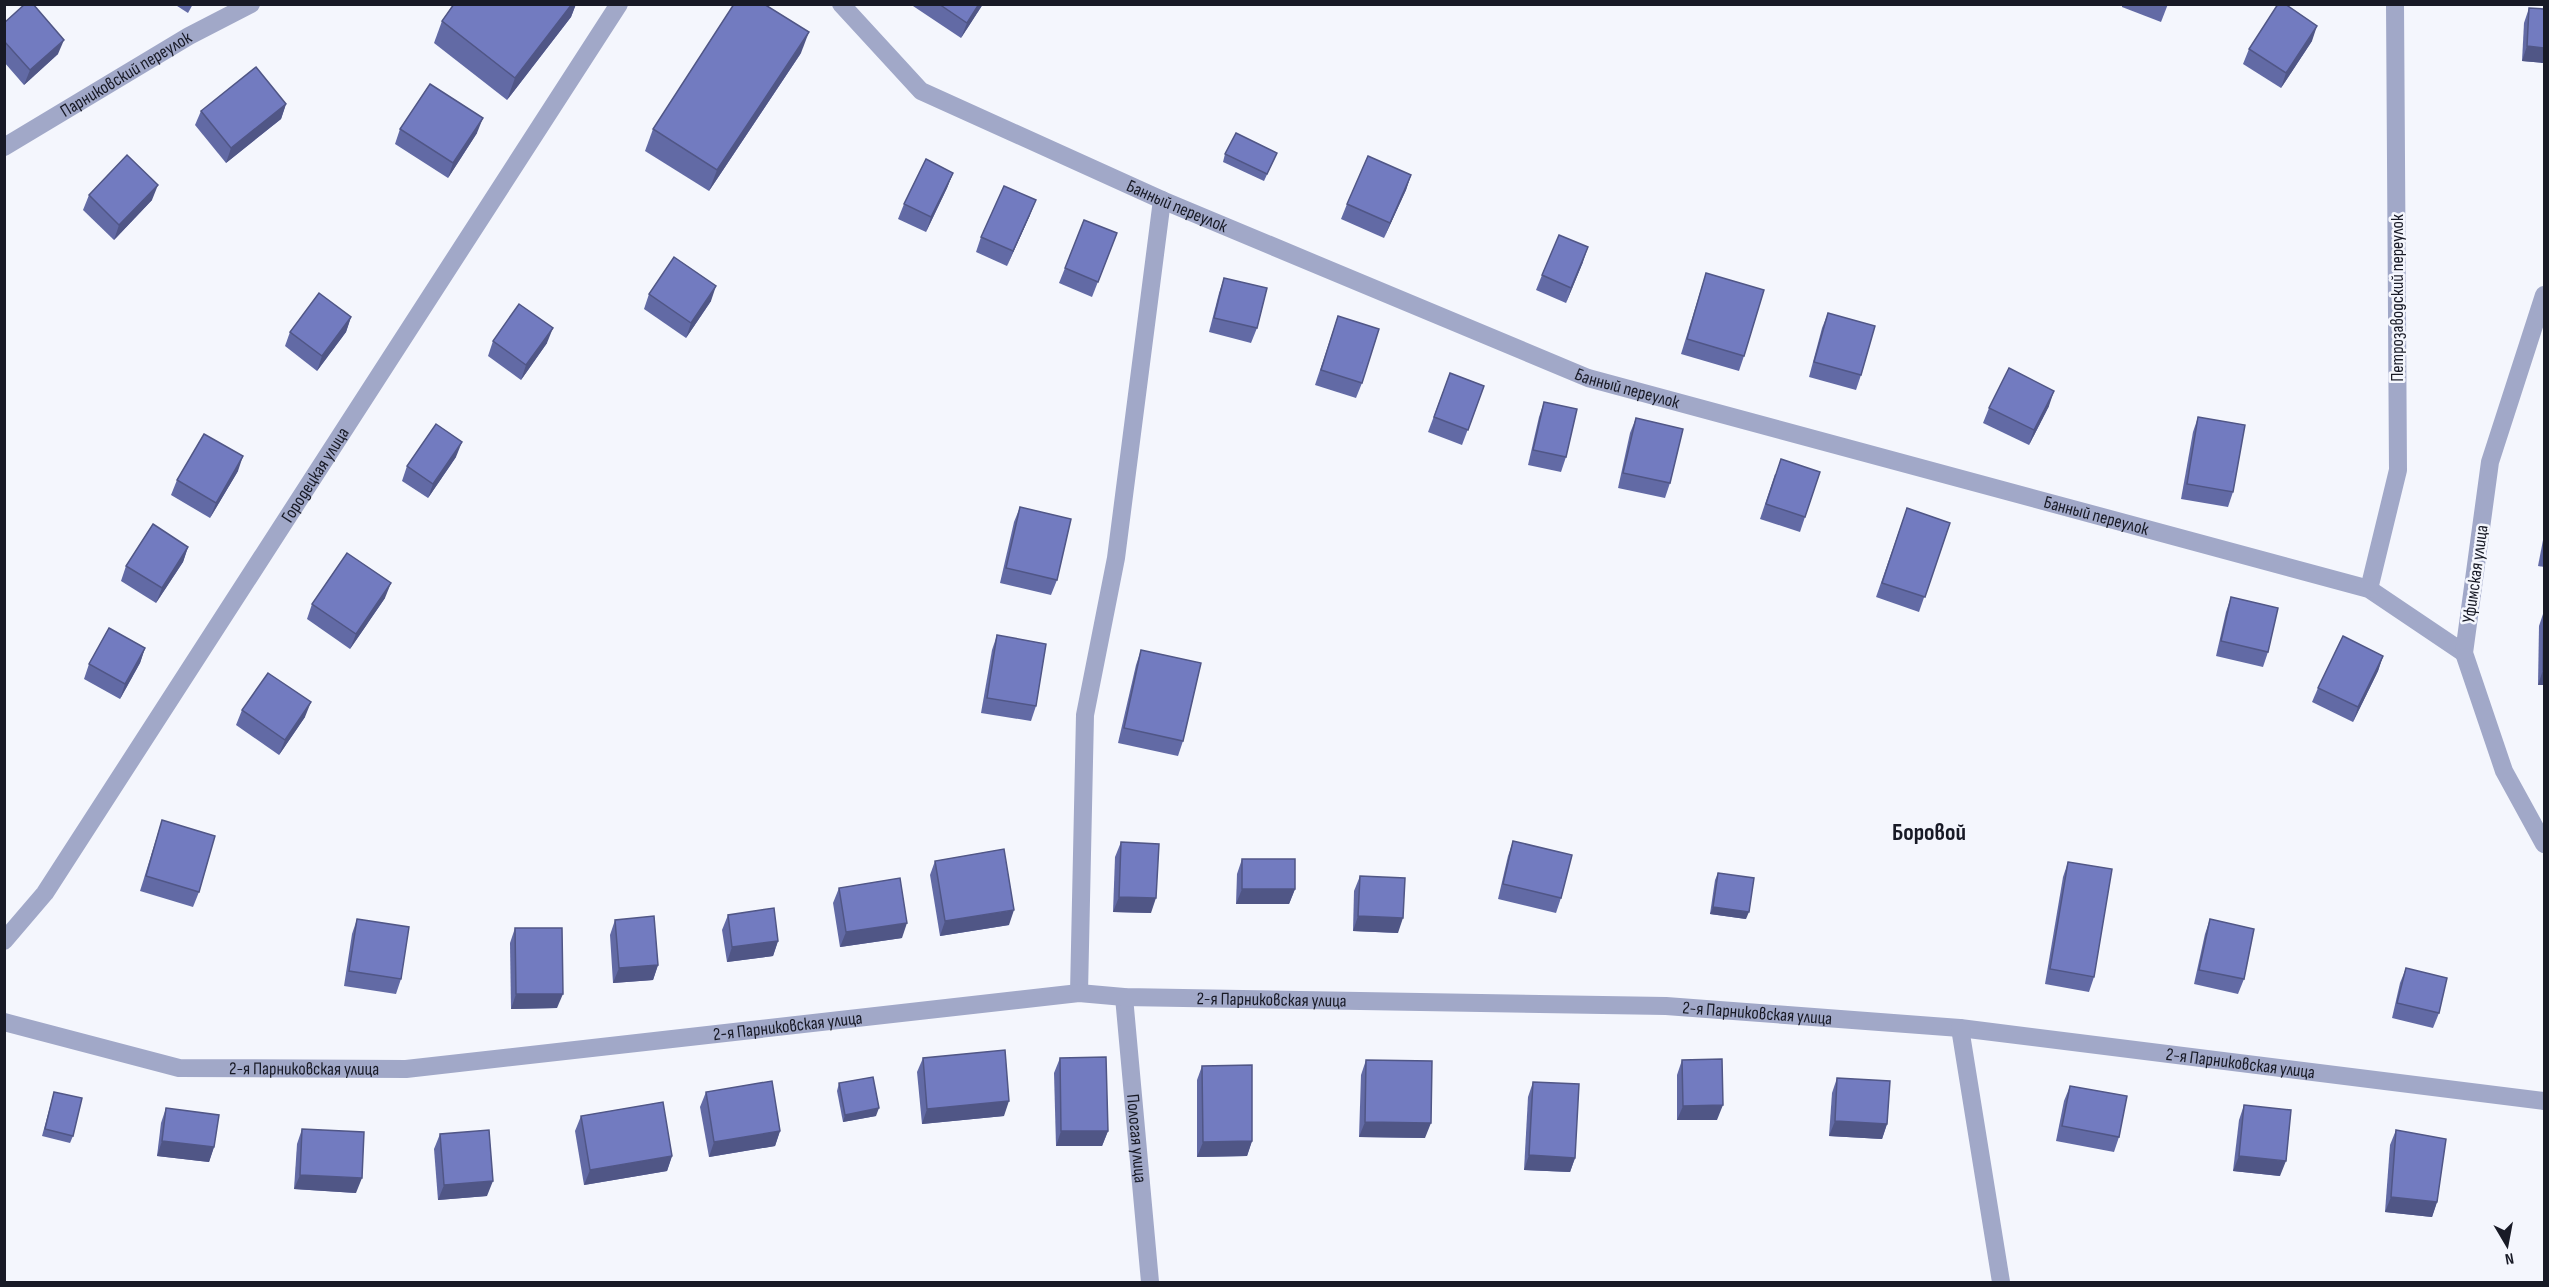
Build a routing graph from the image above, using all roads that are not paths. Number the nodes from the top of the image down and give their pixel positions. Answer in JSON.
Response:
{"nodes":[{"id":1,"x":251,"y":4,"type":"edge"},
{"id":2,"x":619,"y":4,"type":"edge"},
{"id":3,"x":841,"y":4,"type":"edge"},
{"id":4,"x":2395,"y":4,"type":"edge"},
{"id":5,"x":4,"y":147,"type":"edge"},
{"id":6,"x":1162,"y":200,"type":"junction"},
{"id":7,"x":2544,"y":295,"type":"edge"},
{"id":8,"x":2369,"y":589,"type":"junction"},
{"id":9,"x":2464,"y":653,"type":"junction"},
{"id":10,"x":2544,"y":844,"type":"edge"},
{"id":11,"x":4,"y":940,"type":"edge"},
{"id":12,"x":1079,"y":993,"type":"junction"},
{"id":13,"x":1124,"y":996,"type":"junction"},
{"id":14,"x":4,"y":1022,"type":"edge"},
{"id":15,"x":1960,"y":1028,"type":"junction"},
{"id":16,"x":2544,"y":1098,"type":"edge"},
{"id":17,"x":1150,"y":1282,"type":"edge"},
{"id":18,"x":2001,"y":1282,"type":"edge"}],
"edges":[{"from":1,"to":5,"type":"street","name":"Парниковский переулок"},
{"from":2,"to":11,"type":"street","name":"Городецкая улица"},
{"from":3,"to":6,"type":"street","name":"Банный переулок"},
{"from":4,"to":8,"type":"street","name":"Петрозаводский переулок"},
{"from":6,"to":8,"type":"street","name":"Банный переулок"},
{"from":6,"to":12,"type":"street"},
{"from":7,"to":9,"type":"street","name":"Уфимская улица"},
{"from":8,"to":9,"type":"street","name":"Банный переулок"},
{"from":9,"to":10,"type":"street","name":"Уфимская улица"},
{"from":12,"to":13,"type":"street","name":"2-я Парниковская улица"},
{"from":12,"to":14,"type":"street","name":"2-я Парниковская улица"},
{"from":13,"to":15,"type":"street","name":"2-я Парниковская улица"},
{"from":13,"to":17,"type":"street","name":"Пологая улица"},
{"from":15,"to":16,"type":"street","name":"2-я Парниковская улица"},
{"from":15,"to":18,"type":"street"}]}
